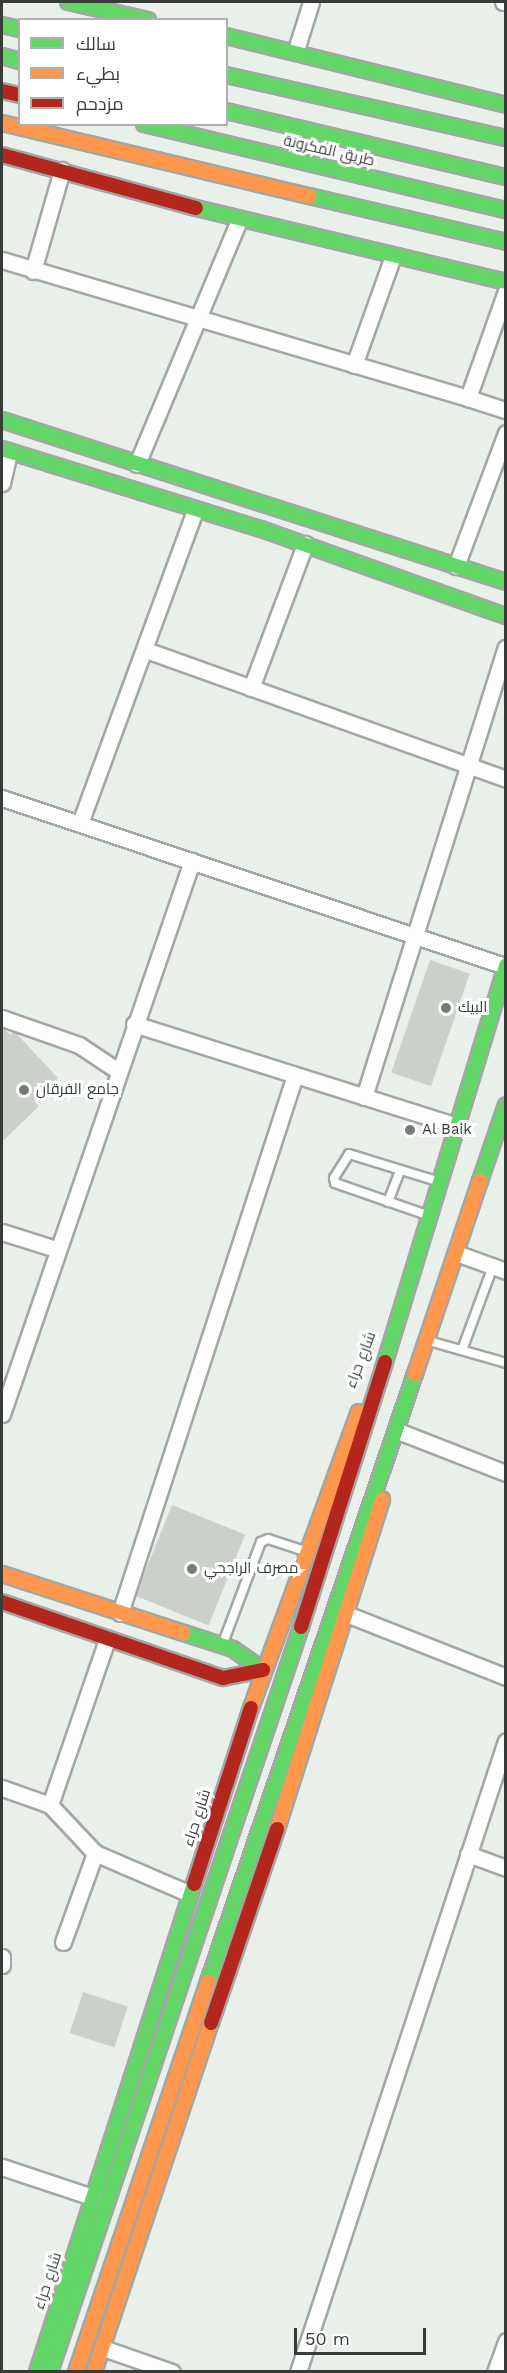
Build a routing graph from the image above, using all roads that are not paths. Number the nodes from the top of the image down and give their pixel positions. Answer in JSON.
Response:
{"nodes":[{"id":1,"x":68,"y":2,"type":"edge"},
{"id":2,"x":311,"y":2,"type":"edge"},
{"id":3,"x":122,"y":8,"type":"edge"},
{"id":4,"x":144,"y":18,"type":"edge"},
{"id":5,"x":2,"y":25,"type":"edge"},
{"id":6,"x":18,"y":29,"type":"edge"},
{"id":7,"x":228,"y":36,"type":"edge"},
{"id":8,"x":244,"y":40,"type":"junction"},
{"id":9,"x":296,"y":50,"type":"junction"},
{"id":10,"x":2,"y":56,"type":"edge"},
{"id":11,"x":18,"y":60,"type":"edge"},
{"id":12,"x":232,"y":76,"type":"edge"},
{"id":13,"x":2,"y":91,"type":"edge"},
{"id":14,"x":18,"y":95,"type":"edge"},
{"id":15,"x":506,"y":105,"type":"edge"},
{"id":16,"x":228,"y":111,"type":"edge"},
{"id":17,"x":2,"y":123,"type":"edge"},
{"id":18,"x":152,"y":126,"type":"edge"},
{"id":19,"x":504,"y":138,"type":"edge"},
{"id":20,"x":2,"y":155,"type":"edge"},
{"id":21,"x":62,"y":170,"type":"junction"},
{"id":22,"x":506,"y":177,"type":"edge"},
{"id":23,"x":310,"y":198,"type":"junction"},
{"id":24,"x":506,"y":210,"type":"edge"},
{"id":25,"x":240,"y":220,"type":"junction"},
{"id":26,"x":302,"y":235,"type":"junction"},
{"id":27,"x":506,"y":241,"type":"edge"},
{"id":28,"x":393,"y":256,"type":"junction"},
{"id":29,"x":2,"y":260,"type":"edge"},
{"id":30,"x":33,"y":271,"type":"junction"},
{"id":31,"x":506,"y":282,"type":"edge"},
{"id":32,"x":506,"y":291,"type":"edge"},
{"id":33,"x":198,"y":319,"type":"junction"},
{"id":34,"x":354,"y":364,"type":"junction"},
{"id":35,"x":468,"y":398,"type":"junction"},
{"id":36,"x":506,"y":410,"type":"edge"},
{"id":37,"x":2,"y":420,"type":"edge"},
{"id":38,"x":506,"y":433,"type":"edge"},
{"id":39,"x":5,"y":450,"type":"edge"},
{"id":40,"x":137,"y":464,"type":"junction"},
{"id":41,"x":2,"y":483,"type":"edge"},
{"id":42,"x":266,"y":505,"type":"junction"},
{"id":43,"x":195,"y":510,"type":"junction"},
{"id":44,"x":261,"y":529,"type":"junction"},
{"id":45,"x":305,"y":544,"type":"junction"},
{"id":46,"x":456,"y":566,"type":"junction"},
{"id":47,"x":506,"y":582,"type":"edge"},
{"id":48,"x":506,"y":616,"type":"edge"},
{"id":49,"x":506,"y":648,"type":"edge"},
{"id":50,"x":146,"y":650,"type":"junction"},
{"id":51,"x":251,"y":688,"type":"junction"},
{"id":52,"x":469,"y":765,"type":"junction"},
{"id":53,"x":506,"y":779,"type":"edge"},
{"id":54,"x":2,"y":798,"type":"edge"},
{"id":55,"x":81,"y":823,"type":"junction"},
{"id":56,"x":192,"y":861,"type":"junction"},
{"id":57,"x":416,"y":937,"type":"junction"},
{"id":58,"x":505,"y":966,"type":"edge"},
{"id":59,"x":2,"y":1018,"type":"edge"},
{"id":60,"x":134,"y":1024,"type":"junction"},
{"id":61,"x":118,"y":1071,"type":"junction"},
{"id":62,"x":295,"y":1075,"type":"junction"},
{"id":63,"x":364,"y":1097,"type":"junction"},
{"id":64,"x":506,"y":1105,"type":"edge"},
{"id":65,"x":460,"y":1127,"type":"junction"},
{"id":66,"x":400,"y":1170,"type":"junction"},
{"id":67,"x":441,"y":1182,"type":"junction"},
{"id":68,"x":388,"y":1202,"type":"junction"},
{"id":69,"x":430,"y":1216,"type":"junction"},
{"id":70,"x":2,"y":1232,"type":"edge"},
{"id":71,"x":56,"y":1250,"type":"junction"},
{"id":72,"x":456,"y":1253,"type":"junction"},
{"id":73,"x":499,"y":1268,"type":"edge"},
{"id":74,"x":408,"y":1281,"type":"junction"},
{"id":75,"x":428,"y":1340,"type":"junction"},
{"id":76,"x":462,"y":1350,"type":"junction"},
{"id":77,"x":506,"y":1363,"type":"edge"},
{"id":78,"x":2,"y":1414,"type":"edge"},
{"id":79,"x":398,"y":1431,"type":"junction"},
{"id":80,"x":506,"y":1473,"type":"edge"},
{"id":81,"x":307,"y":1551,"type":"junction"},
{"id":82,"x":2,"y":1574,"type":"edge"},
{"id":83,"x":2,"y":1602,"type":"edge"},
{"id":84,"x":120,"y":1613,"type":"junction"},
{"id":85,"x":349,"y":1615,"type":"junction"},
{"id":86,"x":107,"y":1640,"type":"junction"},
{"id":87,"x":222,"y":1645,"type":"junction"},
{"id":88,"x":263,"y":1670,"type":"junction"},
{"id":89,"x":506,"y":1677,"type":"edge"},
{"id":90,"x":506,"y":1741,"type":"edge"},
{"id":91,"x":2,"y":1788,"type":"edge"},
{"id":92,"x":50,"y":1805,"type":"junction"},
{"id":93,"x":95,"y":1853,"type":"junction"},
{"id":94,"x":468,"y":1854,"type":"junction"},
{"id":95,"x":506,"y":1868,"type":"edge"},
{"id":96,"x":190,"y":1894,"type":"junction"},
{"id":97,"x":63,"y":1942,"type":"dead end"},
{"id":98,"x":2,"y":1957,"type":"edge"},
{"id":99,"x":2,"y":1965,"type":"edge"},
{"id":100,"x":2,"y":2167,"type":"edge"},
{"id":101,"x":92,"y":2196,"type":"junction"},
{"id":102,"x":506,"y":2341,"type":"edge"},
{"id":103,"x":103,"y":2348,"type":"junction"},
{"id":104,"x":40,"y":2368,"type":"edge"},
{"id":105,"x":94,"y":2371,"type":"edge"},
{"id":106,"x":51,"y":2372,"type":"edge"},
{"id":107,"x":76,"y":2372,"type":"edge"},
{"id":108,"x":172,"y":2372,"type":"edge"},
{"id":109,"x":298,"y":2372,"type":"edge"},
{"id":110,"x":495,"y":2372,"type":"edge"}],
"edges":[{"from":1,"to":3,"type":"main road"},
{"from":2,"to":9,"type":"street"},
{"from":3,"to":4,"type":"main road"},
{"from":5,"to":6,"type":"main road"},
{"from":7,"to":8,"type":"main road"},
{"from":8,"to":9,"type":"main road"},
{"from":8,"to":12,"type":"main road"},
{"from":9,"to":15,"type":"main road"},
{"from":10,"to":11,"type":"main road"},
{"from":12,"to":19,"type":"main road"},
{"from":13,"to":14,"type":"main road"},
{"from":16,"to":22,"type":"main road","name":"طريق المكرونة"},
{"from":17,"to":23,"type":"main road"},
{"from":18,"to":24,"type":"main road","name":"طريق المكرونة"},
{"from":20,"to":21,"type":"main road"},
{"from":21,"to":25,"type":"main road"},
{"from":21,"to":30,"type":"street"},
{"from":23,"to":26,"type":"main road"},
{"from":23,"to":27,"type":"main road"},
{"from":25,"to":26,"type":"main road"},
{"from":25,"to":33,"type":"street"},
{"from":26,"to":28,"type":"main road"},
{"from":28,"to":31,"type":"main road"},
{"from":28,"to":34,"type":"street"},
{"from":29,"to":30,"type":"street"},
{"from":30,"to":33,"type":"street"},
{"from":32,"to":35,"type":"street"},
{"from":33,"to":34,"type":"street"},
{"from":33,"to":40,"type":"street"},
{"from":34,"to":35,"type":"street"},
{"from":35,"to":36,"type":"street"},
{"from":37,"to":40,"type":"main road"},
{"from":38,"to":46,"type":"street"},
{"from":39,"to":41,"type":"street"},
{"from":39,"to":43,"type":"main road"},
{"from":40,"to":42,"type":"main road"},
{"from":42,"to":44,"type":"main road"},
{"from":42,"to":46,"type":"main road"},
{"from":43,"to":44,"type":"main road"},
{"from":43,"to":50,"type":"street"},
{"from":44,"to":45,"type":"main road"},
{"from":45,"to":48,"type":"main road"},
{"from":45,"to":51,"type":"street"},
{"from":46,"to":47,"type":"main road"},
{"from":49,"to":52,"type":"street"},
{"from":50,"to":51,"type":"street"},
{"from":50,"to":55,"type":"street"},
{"from":51,"to":52,"type":"street"},
{"from":52,"to":53,"type":"street"},
{"from":52,"to":57,"type":"street"},
{"from":54,"to":55,"type":"street"},
{"from":55,"to":56,"type":"street"},
{"from":56,"to":57,"type":"street"},
{"from":56,"to":60,"type":"street"},
{"from":57,"to":58,"type":"street"},
{"from":57,"to":63,"type":"street"},
{"from":58,"to":65,"type":"main road","name":"شارع حراء"},
{"from":59,"to":61,"type":"street"},
{"from":60,"to":61,"type":"street"},
{"from":60,"to":62,"type":"street"},
{"from":61,"to":71,"type":"street"},
{"from":62,"to":63,"type":"street"},
{"from":62,"to":84,"type":"street"},
{"from":63,"to":65,"type":"street"},
{"from":64,"to":72,"type":"main road"},
{"from":65,"to":67,"type":"main road","name":"شارع حراء"},
{"from":66,"to":67,"type":"lane"},
{"from":66,"to":68,"type":"lane"},
{"from":66,"to":68,"type":"lane"},
{"from":67,"to":69,"type":"main road","name":"شارع حراء"},
{"from":68,"to":69,"type":"lane"},
{"from":69,"to":74,"type":"main road","name":"شارع حراء"},
{"from":70,"to":71,"type":"street"},
{"from":71,"to":78,"type":"street"},
{"from":72,"to":73,"type":"street"},
{"from":72,"to":75,"type":"main road"},
{"from":73,"to":76,"type":"lane"},
{"from":74,"to":81,"type":"main road","name":"شارع حراء"},
{"from":74,"to":106,"type":"main road","name":"شارع حراء"},
{"from":75,"to":76,"type":"lane"},
{"from":75,"to":79,"type":"main road"},
{"from":76,"to":77,"type":"lane"},
{"from":79,"to":80,"type":"street"},
{"from":79,"to":85,"type":"main road"},
{"from":79,"to":107,"type":"main road"},
{"from":81,"to":87,"type":"lane"},
{"from":81,"to":88,"type":"main road","name":"شارع حراء"},
{"from":82,"to":84,"type":"main road"},
{"from":83,"to":86,"type":"main road"},
{"from":84,"to":87,"type":"main road"},
{"from":85,"to":89,"type":"street"},
{"from":85,"to":103,"type":"main road"},
{"from":86,"to":88,"type":"main road"},
{"from":86,"to":92,"type":"street"},
{"from":87,"to":88,"type":"main road"},
{"from":88,"to":96,"type":"main road","name":"شارع حراء"},
{"from":90,"to":94,"type":"street"},
{"from":91,"to":92,"type":"street"},
{"from":92,"to":93,"type":"street"},
{"from":93,"to":96,"type":"street"},
{"from":93,"to":97,"type":"street"},
{"from":94,"to":95,"type":"street"},
{"from":94,"to":109,"type":"street"},
{"from":96,"to":101,"type":"main road","name":"شارع حراء"},
{"from":98,"to":99,"type":"street"},
{"from":100,"to":101,"type":"street"},
{"from":101,"to":104,"type":"main road","name":"شارع حراء"},
{"from":102,"to":110,"type":"street"},
{"from":103,"to":105,"type":"main road"},
{"from":103,"to":108,"type":"street"}]}
